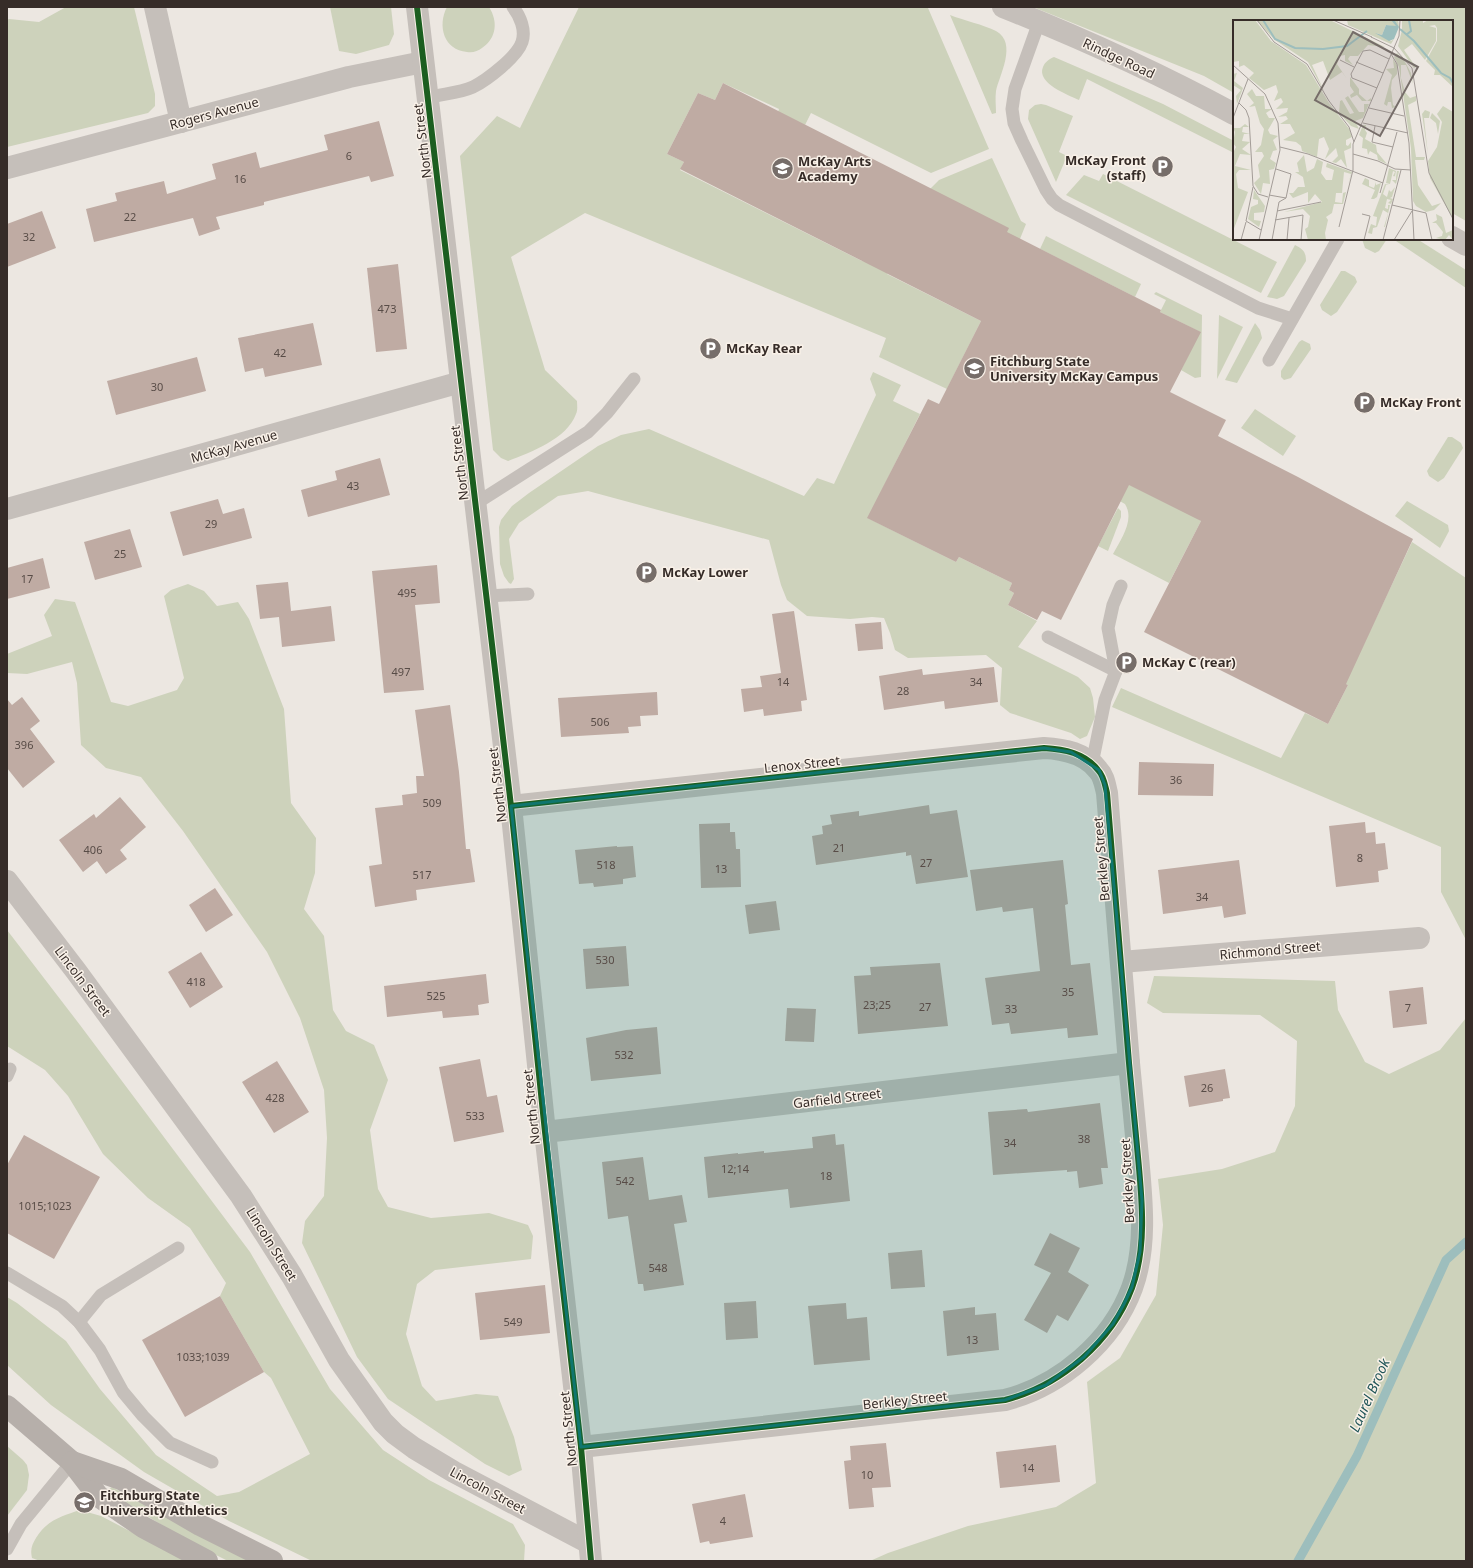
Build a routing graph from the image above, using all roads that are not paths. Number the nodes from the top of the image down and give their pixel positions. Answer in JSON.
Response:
{"nodes":[{"id":1,"x":154,"y":7,"type":"edge"},
{"id":2,"x":417,"y":7,"type":"edge"},
{"id":3,"x":513,"y":7,"type":"edge"},
{"id":4,"x":1003,"y":7,"type":"edge"},
{"id":5,"x":1040,"y":22,"type":"junction"},
{"id":6,"x":423,"y":62,"type":"junction"},
{"id":7,"x":428,"y":98,"type":"junction"},
{"id":8,"x":1233,"y":114,"type":"edge"},
{"id":9,"x":181,"y":122,"type":"junction"},
{"id":10,"x":7,"y":168,"type":"edge"},
{"id":11,"x":1453,"y":238,"type":"edge"},
{"id":12,"x":1337,"y":240,"type":"edge"},
{"id":13,"x":1466,"y":246,"type":"edge"},
{"id":14,"x":1292,"y":319,"type":"junction"},
{"id":15,"x":1269,"y":360,"type":"dead end"},
{"id":16,"x":634,"y":379,"type":"dead end"},
{"id":17,"x":461,"y":382,"type":"junction"},
{"id":18,"x":475,"y":504,"type":"junction"},
{"id":19,"x":7,"y":509,"type":"edge"},
{"id":20,"x":1121,"y":586,"type":"dead end"},
{"id":21,"x":528,"y":594,"type":"dead end"},
{"id":22,"x":486,"y":596,"type":"junction"},
{"id":23,"x":1048,"y":637,"type":"dead end"},
{"id":24,"x":1116,"y":671,"type":"junction"},
{"id":25,"x":1092,"y":764,"type":"junction"},
{"id":26,"x":511,"y":806,"type":"junction"},
{"id":27,"x":7,"y":881,"type":"edge"},
{"id":28,"x":1419,"y":938,"type":"dead end"},
{"id":29,"x":1121,"y":962,"type":"junction"},
{"id":30,"x":1129,"y":1063,"type":"junction"},
{"id":31,"x":545,"y":1132,"type":"junction"},
{"id":32,"x":178,"y":1248,"type":"dead end"},
{"id":33,"x":7,"y":1273,"type":"edge"},
{"id":34,"x":79,"y":1322,"type":"junction"},
{"id":35,"x":7,"y":1406,"type":"edge"},
{"id":36,"x":581,"y":1447,"type":"junction"},
{"id":37,"x":72,"y":1462,"type":"junction"},
{"id":38,"x":212,"y":1462,"type":"dead end"},
{"id":39,"x":7,"y":1549,"type":"edge"},
{"id":40,"x":590,"y":1552,"type":"edge"},
{"id":41,"x":207,"y":1561,"type":"edge"},
{"id":42,"x":272,"y":1561,"type":"edge"}],
"edges":[{"from":1,"to":9,"type":"street"},
{"from":2,"to":6,"type":"street","name":"North Street"},
{"from":3,"to":7,"type":"lane"},
{"from":4,"to":5,"type":"street","name":"Rindge Road"},
{"from":5,"to":8,"type":"street","name":"Rindge Road"},
{"from":5,"to":14,"type":"lane"},
{"from":6,"to":7,"type":"street","name":"North Street"},
{"from":6,"to":9,"type":"street","name":"Rogers Avenue"},
{"from":7,"to":17,"type":"street","name":"North Street"},
{"from":9,"to":10,"type":"street","name":"Rogers Avenue"},
{"from":11,"to":13,"type":"street"},
{"from":12,"to":14,"type":"lane"},
{"from":14,"to":15,"type":"lane"},
{"from":16,"to":18,"type":"lane"},
{"from":17,"to":18,"type":"street","name":"North Street"},
{"from":17,"to":19,"type":"street","name":"McKay Avenue"},
{"from":18,"to":22,"type":"street","name":"North Street"},
{"from":20,"to":24,"type":"lane"},
{"from":21,"to":22,"type":"lane"},
{"from":22,"to":26,"type":"street","name":"North Street"},
{"from":23,"to":24,"type":"lane"},
{"from":24,"to":25,"type":"lane"},
{"from":25,"to":26,"type":"street","name":"Lenox Street"},
{"from":25,"to":29,"type":"street","name":"Berkley Street"},
{"from":26,"to":31,"type":"street","name":"North Street"},
{"from":27,"to":40,"type":"street","name":"Lincoln Street"},
{"from":28,"to":29,"type":"street","name":"Richmond Street"},
{"from":29,"to":30,"type":"street","name":"Berkley Street"},
{"from":30,"to":31,"type":"street","name":"Garfield Street"},
{"from":30,"to":36,"type":"street","name":"Berkley Street"},
{"from":31,"to":36,"type":"street","name":"North Street"},
{"from":32,"to":34,"type":"lane"},
{"from":33,"to":34,"type":"lane"},
{"from":34,"to":38,"type":"lane"},
{"from":35,"to":37,"type":"main road"},
{"from":36,"to":40,"type":"street","name":"North Street"},
{"from":37,"to":39,"type":"lane"},
{"from":37,"to":41,"type":"main road"},
{"from":37,"to":42,"type":"main road"}]}
